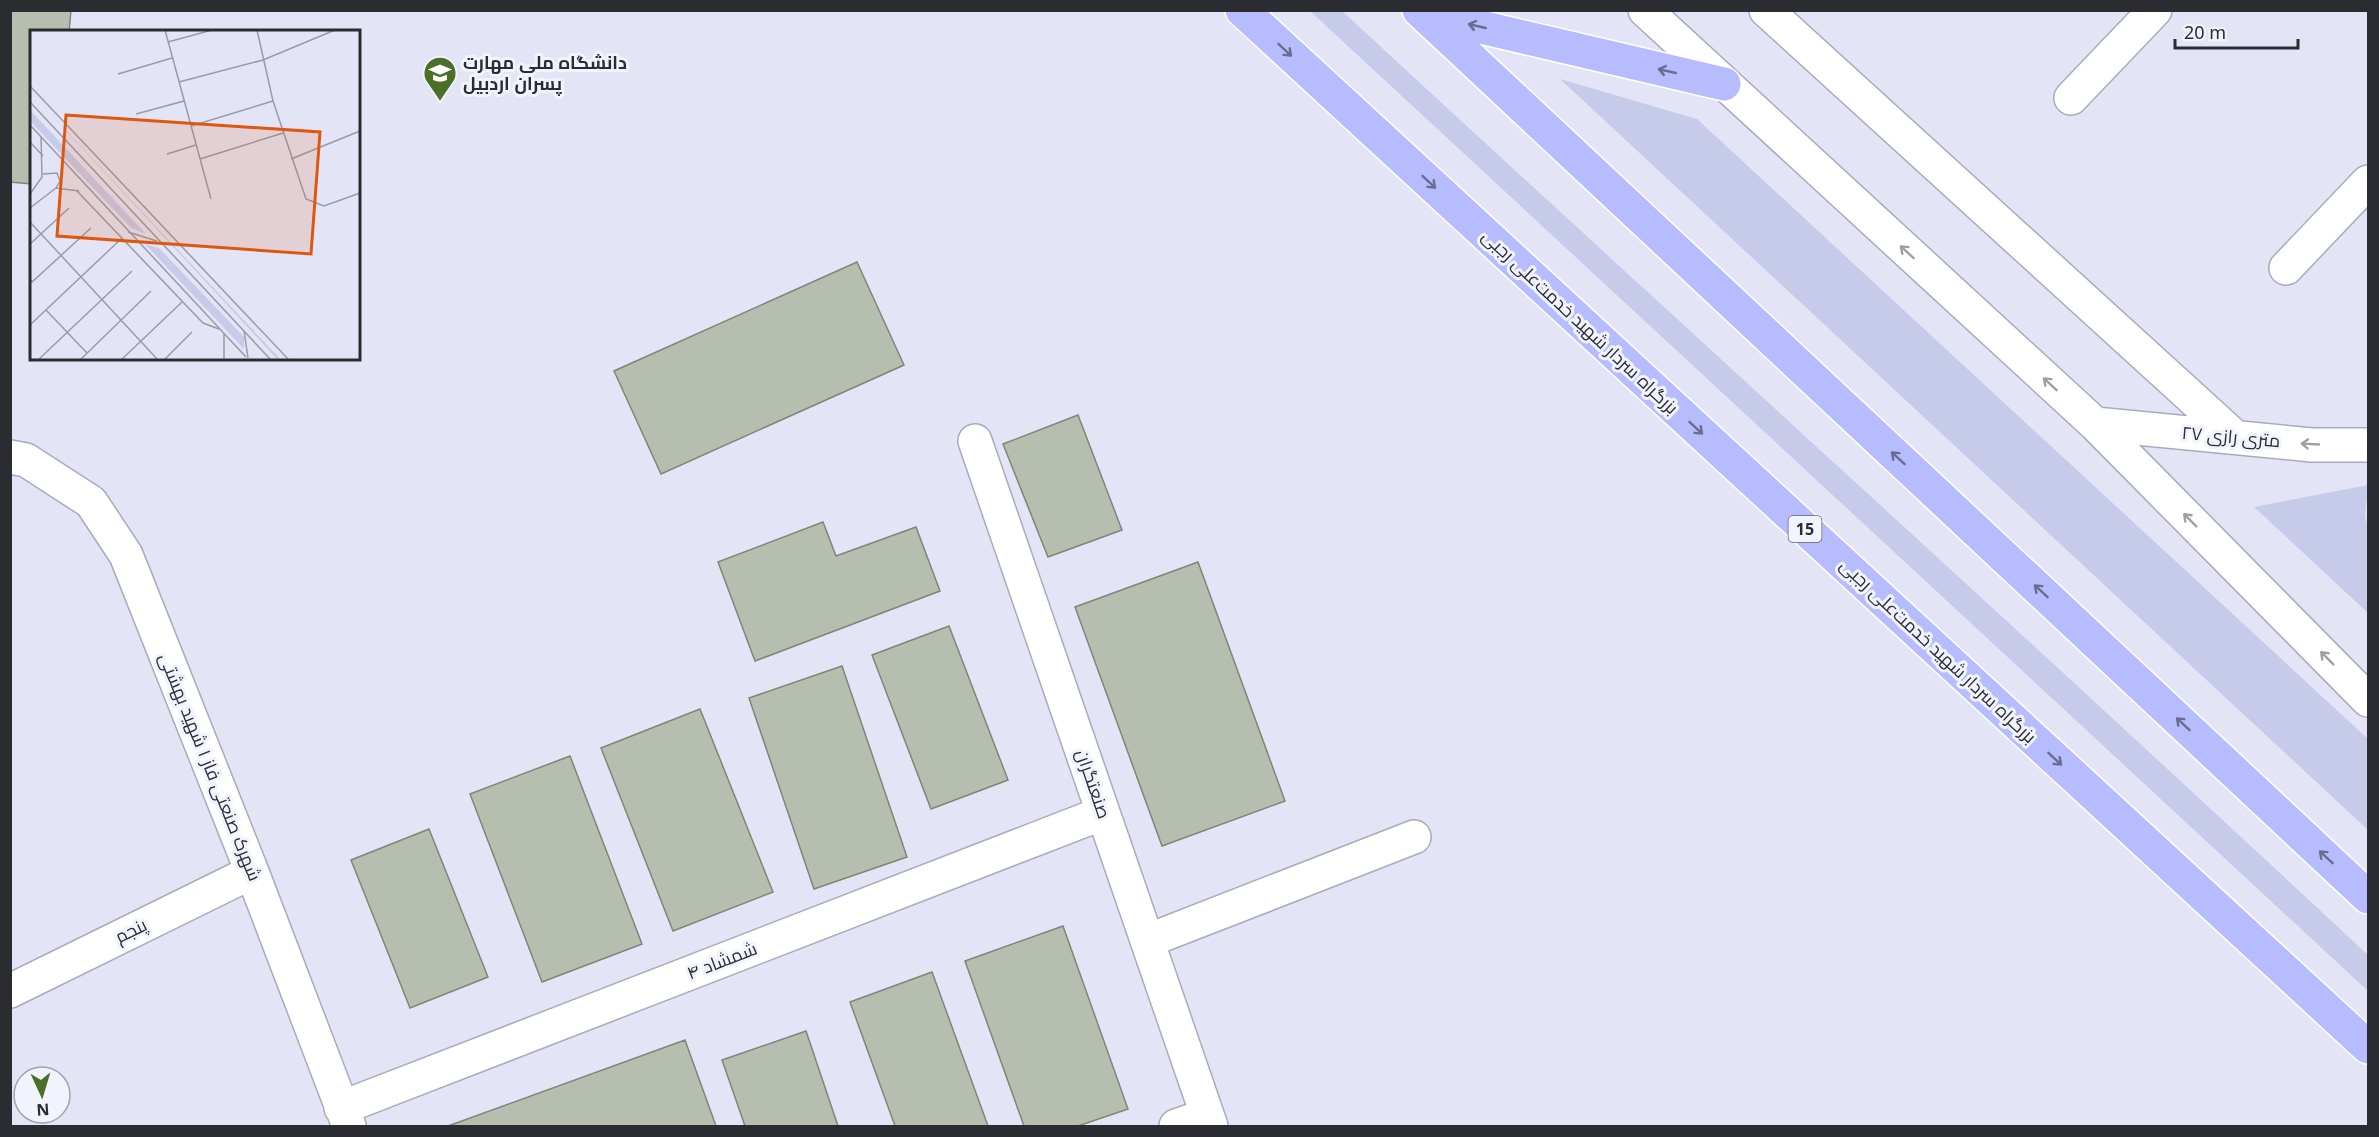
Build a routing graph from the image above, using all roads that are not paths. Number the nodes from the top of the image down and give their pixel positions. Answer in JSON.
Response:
{"nodes":[{"id":1,"x":1242,"y":10,"type":"edge"},
{"id":2,"x":1645,"y":10,"type":"edge"},
{"id":3,"x":2154,"y":10,"type":"edge"},
{"id":4,"x":1421,"y":12,"type":"edge"},
{"id":5,"x":1780,"y":15,"type":"edge"},
{"id":6,"x":1724,"y":84,"type":"junction"},
{"id":7,"x":2071,"y":98,"type":"dead end"},
{"id":8,"x":2368,"y":182,"type":"edge"},
{"id":9,"x":2286,"y":268,"type":"dead end"},
{"id":10,"x":2095,"y":424,"type":"junction"},
{"id":11,"x":2235,"y":437,"type":"junction"},
{"id":12,"x":975,"y":441,"type":"dead end"},
{"id":13,"x":2368,"y":445,"type":"edge"},
{"id":14,"x":10,"y":457,"type":"edge"},
{"id":15,"x":2368,"y":699,"type":"edge"},
{"id":16,"x":1103,"y":813,"type":"junction"},
{"id":17,"x":1413,"y":837,"type":"dead end"},
{"id":18,"x":252,"y":872,"type":"junction"},
{"id":19,"x":2368,"y":897,"type":"edge"},
{"id":20,"x":1148,"y":941,"type":"junction"},
{"id":21,"x":10,"y":991,"type":"edge"},
{"id":22,"x":2368,"y":1047,"type":"edge"},
{"id":23,"x":345,"y":1117,"type":"edge"},
{"id":24,"x":1209,"y":1121,"type":"edge"},
{"id":25,"x":1176,"y":1126,"type":"edge"}],
"edges":[{"from":1,"to":22,"type":"highway","name":"بزرگراه سردار شهید خدمت‌علی رجبی","number":"15","one_way":true},
{"from":2,"to":6,"type":"street"},
{"from":3,"to":7,"type":"street"},
{"from":6,"to":4,"type":"highway","one_way":true},
{"from":19,"to":4,"type":"highway","one_way":true},
{"from":5,"to":11,"type":"street"},
{"from":10,"to":6,"type":"street","one_way":true},
{"from":8,"to":9,"type":"street"},
{"from":10,"to":11,"type":"street","name":"۲۷ متری رازی"},
{"from":15,"to":10,"type":"street","one_way":true},
{"from":13,"to":11,"type":"street","name":"۲۷ متری رازی","one_way":true},
{"from":12,"to":16,"type":"street","name":"صنعتگران"},
{"from":14,"to":18,"type":"street","name":"شهرک صنعتی فاز ۱ شهید بهشتی"},
{"from":16,"to":20,"type":"street","name":"صنعتگران"},
{"from":16,"to":23,"type":"street","name":"شمشاد ۴"},
{"from":17,"to":20,"type":"street"},
{"from":18,"to":21,"type":"street","name":"پنجم"},
{"from":18,"to":23,"type":"street","name":"شهرک صنعتی فاز ۱ شهید بهشتی"},
{"from":20,"to":24,"type":"street","name":"صنعتگران"},
{"from":24,"to":25,"type":"street"}]}
